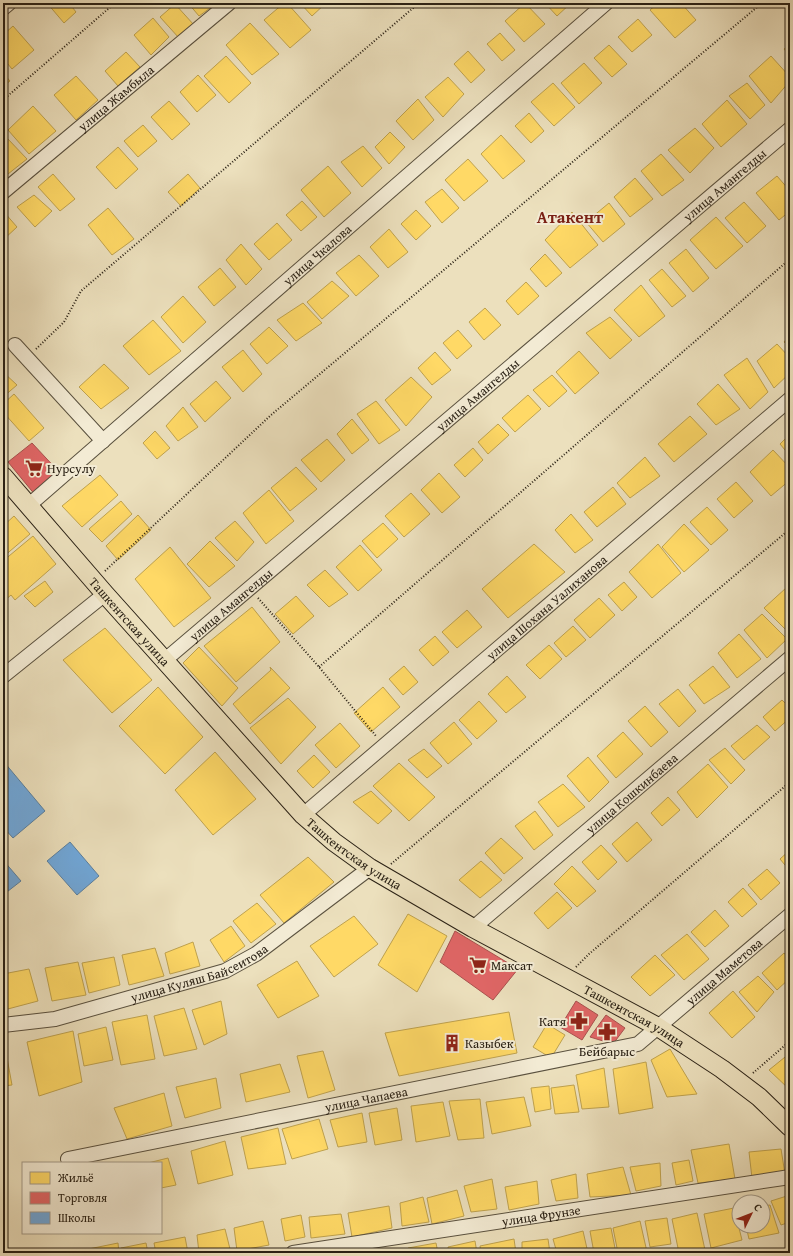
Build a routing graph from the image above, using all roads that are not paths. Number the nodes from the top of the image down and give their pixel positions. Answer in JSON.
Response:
{"nodes":[{"id":1,"x":8,"y":3,"type":"edge"},
{"id":2,"x":229,"y":3,"type":"edge"},
{"id":3,"x":606,"y":3,"type":"edge"},
{"id":4,"x":3,"y":8,"type":"edge"},
{"id":5,"x":790,"y":128,"type":"edge"},
{"id":6,"x":3,"y":192,"type":"edge"},
{"id":7,"x":15,"y":346,"type":"dead end"},
{"id":8,"x":790,"y":399,"type":"edge"},
{"id":9,"x":103,"y":441,"type":"junction"},
{"id":10,"x":3,"y":476,"type":"edge"},
{"id":11,"x":28,"y":506,"type":"junction"},
{"id":12,"x":105,"y":594,"type":"junction"},
{"id":13,"x":790,"y":658,"type":"edge"},
{"id":14,"x":165,"y":660,"type":"junction"},
{"id":15,"x":3,"y":676,"type":"edge"},
{"id":16,"x":303,"y":815,"type":"junction"},
{"id":17,"x":375,"y":870,"type":"junction"},
{"id":18,"x":790,"y":915,"type":"edge"},
{"id":19,"x":473,"y":928,"type":"junction"},
{"id":20,"x":3,"y":1026,"type":"edge"},
{"id":21,"x":658,"y":1027,"type":"junction"},
{"id":22,"x":790,"y":1127,"type":"edge"},
{"id":23,"x":68,"y":1159,"type":"dead end"},
{"id":24,"x":790,"y":1177,"type":"edge"},
{"id":25,"x":293,"y":1253,"type":"edge"}],
"edges":[{"from":1,"to":4,"type":"street"},
{"from":2,"to":6,"type":"street","name":"улица Жамбыла"},
{"from":3,"to":9,"type":"street","name":"улица Чкалова"},
{"from":5,"to":14,"type":"street","name":"улица Амангелды"},
{"from":7,"to":9,"type":"street"},
{"from":8,"to":16,"type":"street","name":"улица Шохана Уалиханова"},
{"from":9,"to":11,"type":"street","name":"улица Чкалова"},
{"from":10,"to":11,"type":"main road","name":"Ташкентская улица"},
{"from":11,"to":12,"type":"main road","name":"Ташкентская улица"},
{"from":12,"to":14,"type":"main road","name":"Ташкентская улица"},
{"from":12,"to":15,"type":"street"},
{"from":13,"to":19,"type":"street","name":"улица Кошкинбаева"},
{"from":14,"to":16,"type":"main road","name":"Ташкентская улица"},
{"from":16,"to":17,"type":"main road","name":"Ташкентская улица"},
{"from":17,"to":19,"type":"main road","name":"Ташкентская улица"},
{"from":17,"to":20,"type":"street","name":"улица Куляш Байсеитова"},
{"from":18,"to":21,"type":"street","name":"улица Маметова"},
{"from":19,"to":21,"type":"main road","name":"Ташкентская улица"},
{"from":21,"to":22,"type":"main road","name":"Ташкентская улица"},
{"from":21,"to":23,"type":"street","name":"улица Чапаева"},
{"from":24,"to":25,"type":"street","name":"улица Фрунзе"}]}
